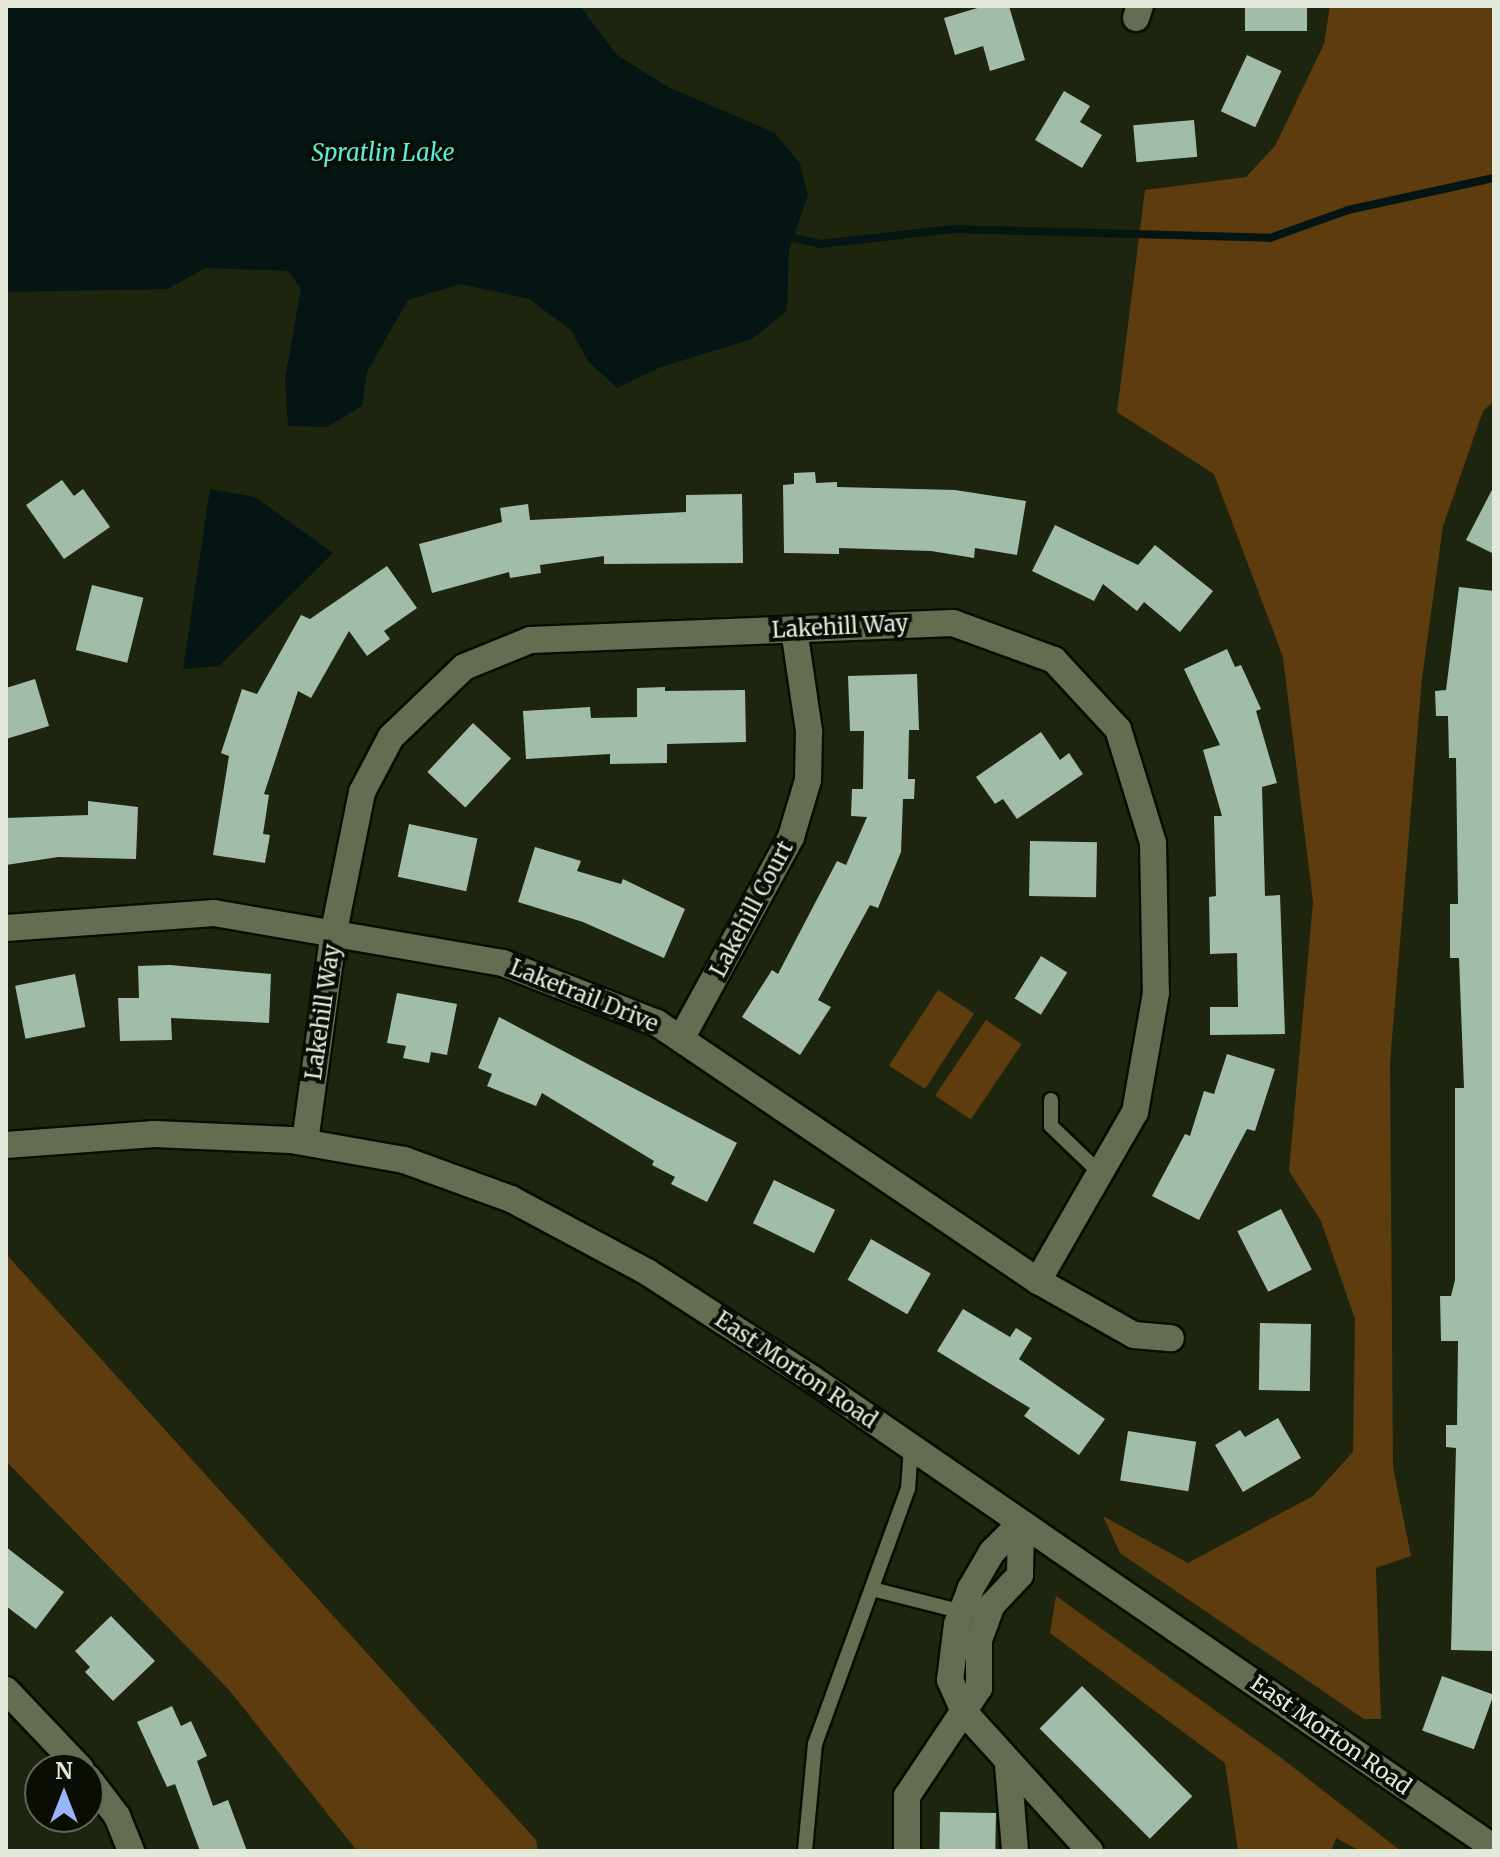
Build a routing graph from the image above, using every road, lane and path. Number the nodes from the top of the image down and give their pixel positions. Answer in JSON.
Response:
{"nodes":[{"id":1,"x":794,"y":629,"type":"junction"},
{"id":2,"x":6,"y":928,"type":"edge"},
{"id":3,"x":334,"y":931,"type":"junction"},
{"id":4,"x":681,"y":1039,"type":"junction"},
{"id":5,"x":1051,"y":1100,"type":"dead end"},
{"id":6,"x":305,"y":1142,"type":"junction"},
{"id":7,"x":6,"y":1145,"type":"edge"},
{"id":8,"x":1099,"y":1172,"type":"junction"},
{"id":9,"x":1038,"y":1281,"type":"junction"},
{"id":10,"x":1171,"y":1338,"type":"dead end"},
{"id":11,"x":911,"y":1447,"type":"junction"},
{"id":12,"x":1021,"y":1523,"type":"junction"},
{"id":13,"x":872,"y":1589,"type":"junction"},
{"id":14,"x":962,"y":1611,"type":"junction"},
{"id":15,"x":987,"y":1619,"type":"junction"},
{"id":16,"x":6,"y":1690,"type":"edge"},
{"id":17,"x":965,"y":1713,"type":"junction"},
{"id":18,"x":66,"y":1753,"type":"edge"},
{"id":19,"x":1008,"y":1765,"type":"junction"},
{"id":20,"x":104,"y":1799,"type":"edge"},
{"id":21,"x":1492,"y":1843,"type":"edge"},
{"id":22,"x":131,"y":1851,"type":"edge"},
{"id":23,"x":805,"y":1851,"type":"edge"},
{"id":24,"x":907,"y":1851,"type":"edge"},
{"id":25,"x":1015,"y":1851,"type":"edge"},
{"id":26,"x":1090,"y":1851,"type":"edge"}],
"edges":[{"from":1,"to":3,"type":"street","name":"Lakehill Way"},
{"from":1,"to":4,"type":"street","name":"Lakehill Court"},
{"from":1,"to":8,"type":"street","name":"Lakehill Way"},
{"from":2,"to":3,"type":"street","name":"Laketrail Drive"},
{"from":3,"to":4,"type":"street","name":"Laketrail Drive"},
{"from":3,"to":6,"type":"street","name":"Lakehill Way"},
{"from":4,"to":9,"type":"street","name":"Laketrail Drive"},
{"from":5,"to":8,"type":"lane"},
{"from":6,"to":7,"type":"street","name":"East Morton Road"},
{"from":6,"to":11,"type":"street","name":"East Morton Road"},
{"from":8,"to":9,"type":"street","name":"Lakehill Way"},
{"from":9,"to":10,"type":"street","name":"Laketrail Drive"},
{"from":11,"to":12,"type":"street","name":"East Morton Road"},
{"from":11,"to":13,"type":"lane"},
{"from":12,"to":14,"type":"street"},
{"from":12,"to":15,"type":"street"},
{"from":12,"to":21,"type":"street","name":"East Morton Road"},
{"from":13,"to":14,"type":"lane"},
{"from":13,"to":23,"type":"lane"},
{"from":14,"to":15,"type":"lane"},
{"from":14,"to":17,"type":"street"},
{"from":15,"to":17,"type":"street"},
{"from":16,"to":18,"type":"street"},
{"from":17,"to":19,"type":"street"},
{"from":17,"to":24,"type":"street"},
{"from":19,"to":25,"type":"street"},
{"from":19,"to":26,"type":"street"},
{"from":20,"to":22,"type":"street"}]}
